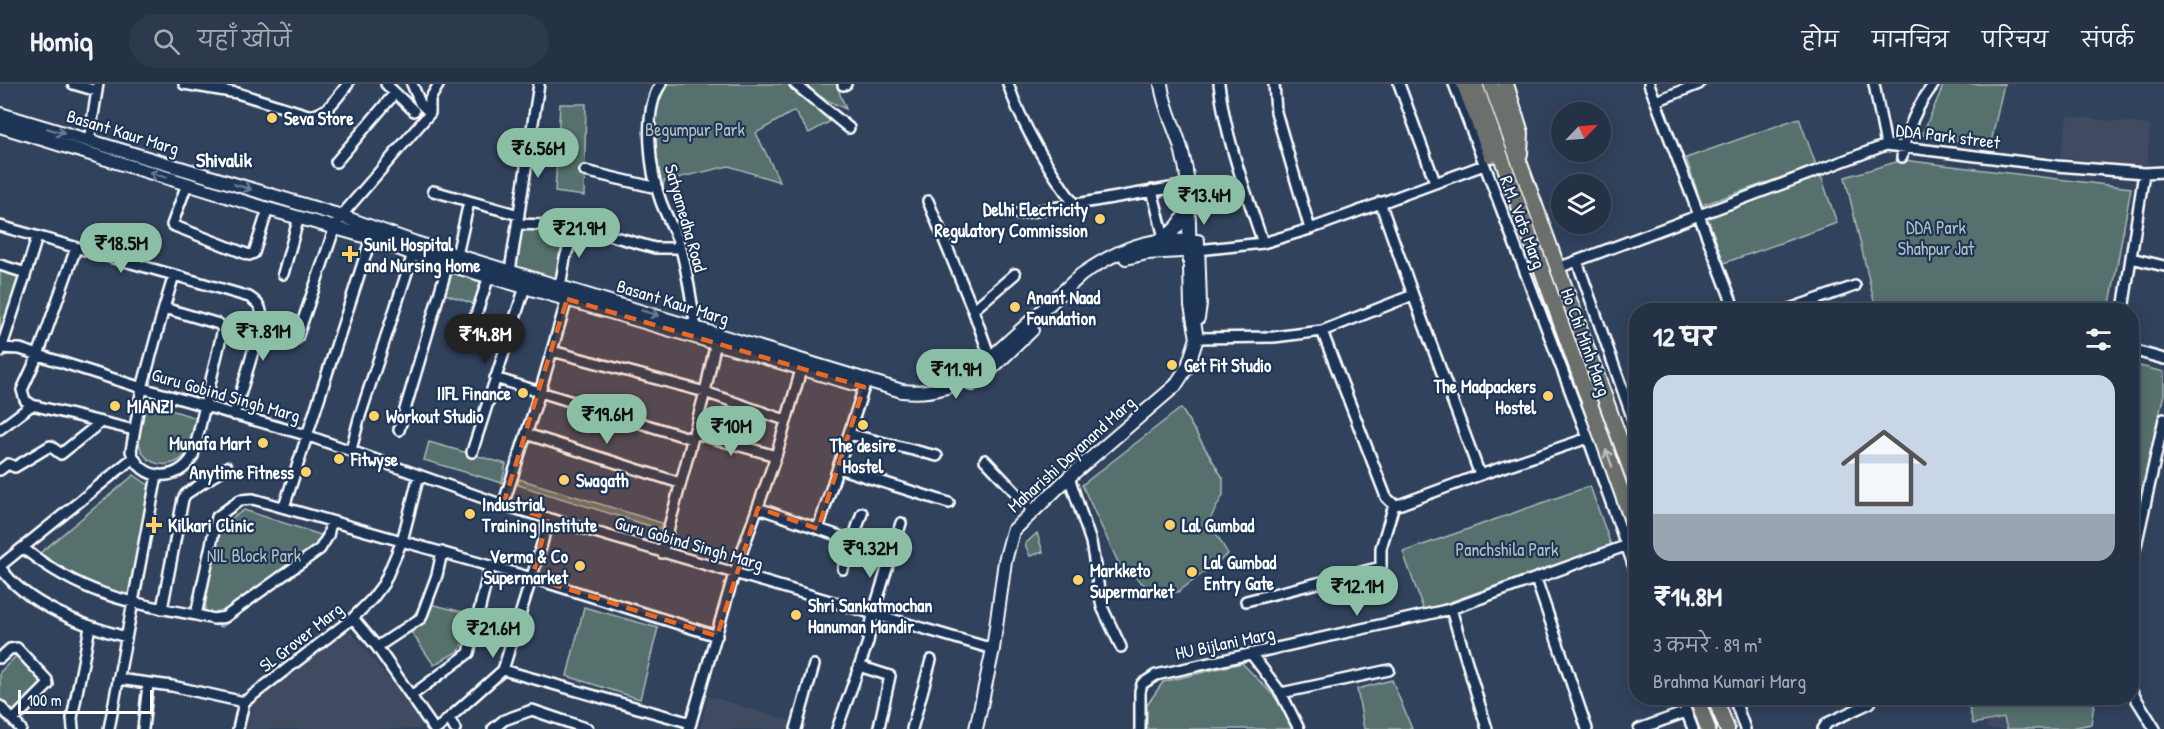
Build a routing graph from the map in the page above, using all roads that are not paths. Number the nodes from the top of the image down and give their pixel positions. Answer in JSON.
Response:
{"nodes":[{"id":1,"x":73,"y":84,"type":"edge"},
{"id":2,"x":184,"y":84,"type":"edge"},
{"id":3,"x":348,"y":84,"type":"edge"},
{"id":4,"x":386,"y":84,"type":"edge"},
{"id":5,"x":412,"y":84,"type":"edge"},
{"id":6,"x":439,"y":84,"type":"edge"},
{"id":7,"x":539,"y":84,"type":"edge"},
{"id":8,"x":795,"y":84,"type":"edge"},
{"id":9,"x":1008,"y":84,"type":"edge"},
{"id":10,"x":1161,"y":84,"type":"edge"},
{"id":11,"x":1167,"y":84,"type":"edge"},
{"id":12,"x":1219,"y":84,"type":"edge"},
{"id":13,"x":1274,"y":84,"type":"edge"},
{"id":14,"x":1399,"y":84,"type":"edge"},
{"id":15,"x":1454,"y":84,"type":"edge"},
{"id":16,"x":1464,"y":84,"type":"edge"},
{"id":17,"x":1475,"y":84,"type":"edge"},
{"id":18,"x":1491,"y":84,"type":"edge"},
{"id":19,"x":1506,"y":84,"type":"edge"},
{"id":20,"x":1649,"y":84,"type":"edge"},
{"id":21,"x":1700,"y":84,"type":"edge"},
{"id":22,"x":1874,"y":84,"type":"edge"},
{"id":23,"x":1934,"y":84,"type":"edge"},
{"id":24,"x":658,"y":85,"type":"edge"},
{"id":25,"x":97,"y":88,"type":"edge"},
{"id":26,"x":238,"y":88,"type":"edge"},
{"id":27,"x":395,"y":93,"type":"junction"},
{"id":28,"x":1656,"y":101,"type":"junction"},
{"id":29,"x":414,"y":111,"type":"dead end"},
{"id":30,"x":430,"y":113,"type":"junction"},
{"id":31,"x":0,"y":124,"type":"edge"},
{"id":32,"x":849,"y":128,"type":"dead end"},
{"id":33,"x":89,"y":141,"type":"junction"},
{"id":34,"x":1886,"y":145,"type":"junction"},
{"id":35,"x":1903,"y":152,"type":"junction"},
{"id":36,"x":1520,"y":159,"type":"junction"},
{"id":37,"x":336,"y":162,"type":"dead end"},
{"id":38,"x":1484,"y":165,"type":"junction"},
{"id":39,"x":585,"y":171,"type":"dead end"},
{"id":40,"x":2164,"y":172,"type":"edge"},
{"id":41,"x":2144,"y":173,"type":"junction"},
{"id":42,"x":1435,"y":182,"type":"junction"},
{"id":43,"x":187,"y":184,"type":"junction"},
{"id":44,"x":1188,"y":185,"type":"junction"},
{"id":45,"x":657,"y":188,"type":"junction"},
{"id":46,"x":1152,"y":190,"type":"junction"},
{"id":47,"x":433,"y":191,"type":"dead end"},
{"id":48,"x":1516,"y":198,"type":"junction"},
{"id":49,"x":928,"y":201,"type":"dead end"},
{"id":50,"x":469,"y":202,"type":"junction"},
{"id":51,"x":1189,"y":202,"type":"junction"},
{"id":52,"x":1380,"y":202,"type":"junction"},
{"id":53,"x":1074,"y":204,"type":"junction"},
{"id":54,"x":268,"y":209,"type":"junction"},
{"id":55,"x":1018,"y":214,"type":"dead end"},
{"id":56,"x":1699,"y":214,"type":"junction"},
{"id":57,"x":299,"y":217,"type":"junction"},
{"id":58,"x":518,"y":219,"type":"junction"},
{"id":59,"x":338,"y":221,"type":"junction"},
{"id":60,"x":0,"y":226,"type":"edge"},
{"id":61,"x":576,"y":226,"type":"junction"},
{"id":62,"x":1310,"y":229,"type":"junction"},
{"id":63,"x":37,"y":237,"type":"junction"},
{"id":64,"x":371,"y":238,"type":"junction"},
{"id":65,"x":1162,"y":243,"type":"junction"},
{"id":66,"x":1263,"y":243,"type":"junction"},
{"id":67,"x":1194,"y":246,"type":"junction"},
{"id":68,"x":76,"y":248,"type":"junction"},
{"id":69,"x":681,"y":248,"type":"junction"},
{"id":70,"x":413,"y":254,"type":"junction"},
{"id":71,"x":458,"y":255,"type":"junction"},
{"id":72,"x":2131,"y":258,"type":"junction"},
{"id":73,"x":1577,"y":261,"type":"junction"},
{"id":74,"x":448,"y":264,"type":"junction"},
{"id":75,"x":0,"y":265,"type":"edge"},
{"id":76,"x":2164,"y":266,"type":"edge"},
{"id":77,"x":1190,"y":268,"type":"junction"},
{"id":78,"x":1557,"y":268,"type":"junction"},
{"id":79,"x":510,"y":271,"type":"junction"},
{"id":80,"x":26,"y":273,"type":"junction"},
{"id":81,"x":282,"y":274,"type":"dead end"},
{"id":82,"x":1015,"y":274,"type":"dead end"},
{"id":83,"x":174,"y":275,"type":"junction"},
{"id":84,"x":489,"y":276,"type":"junction"},
{"id":85,"x":1855,"y":286,"type":"dead end"},
{"id":86,"x":525,"y":287,"type":"junction"},
{"id":87,"x":560,"y":287,"type":"junction"},
{"id":88,"x":1413,"y":295,"type":"junction"},
{"id":89,"x":567,"y":299,"type":"junction"},
{"id":90,"x":1732,"y":303,"type":"edge"},
{"id":91,"x":1806,"y":303,"type":"edge"},
{"id":92,"x":2124,"y":303,"type":"edge"},
{"id":93,"x":164,"y":308,"type":"junction"},
{"id":94,"x":973,"y":310,"type":"junction"},
{"id":95,"x":1196,"y":325,"type":"junction"},
{"id":96,"x":472,"y":327,"type":"dead end"},
{"id":97,"x":258,"y":330,"type":"junction"},
{"id":98,"x":1322,"y":331,"type":"junction"},
{"id":99,"x":694,"y":332,"type":"junction"},
{"id":100,"x":1197,"y":338,"type":"junction"},
{"id":101,"x":717,"y":339,"type":"junction"},
{"id":102,"x":0,"y":349,"type":"edge"},
{"id":103,"x":552,"y":351,"type":"junction"},
{"id":104,"x":2139,"y":352,"type":"edge"},
{"id":105,"x":38,"y":355,"type":"junction"},
{"id":106,"x":990,"y":357,"type":"junction"},
{"id":107,"x":2164,"y":359,"type":"edge"},
{"id":108,"x":801,"y":369,"type":"junction"},
{"id":109,"x":495,"y":378,"type":"junction"},
{"id":110,"x":864,"y":387,"type":"junction"},
{"id":111,"x":142,"y":388,"type":"junction"},
{"id":112,"x":540,"y":392,"type":"junction"},
{"id":113,"x":705,"y":392,"type":"junction"},
{"id":114,"x":32,"y":405,"type":"junction"},
{"id":115,"x":204,"y":405,"type":"junction"},
{"id":116,"x":1629,"y":409,"type":"edge"},
{"id":117,"x":234,"y":415,"type":"junction"},
{"id":118,"x":2164,"y":419,"type":"edge"},
{"id":119,"x":785,"y":420,"type":"junction"},
{"id":120,"x":101,"y":422,"type":"junction"},
{"id":121,"x":0,"y":429,"type":"edge"},
{"id":122,"x":134,"y":430,"type":"junction"},
{"id":123,"x":399,"y":430,"type":"dead end"},
{"id":124,"x":526,"y":434,"type":"junction"},
{"id":125,"x":849,"y":434,"type":"junction"},
{"id":126,"x":306,"y":435,"type":"junction"},
{"id":127,"x":693,"y":436,"type":"junction"},
{"id":128,"x":1588,"y":438,"type":"junction"},
{"id":129,"x":351,"y":450,"type":"junction"},
{"id":130,"x":472,"y":452,"type":"dead end"},
{"id":131,"x":776,"y":456,"type":"junction"},
{"id":132,"x":937,"y":456,"type":"dead end"},
{"id":133,"x":133,"y":458,"type":"junction"},
{"id":134,"x":985,"y":460,"type":"dead end"},
{"id":135,"x":1629,"y":465,"type":"edge"},
{"id":136,"x":226,"y":467,"type":"dead end"},
{"id":137,"x":838,"y":468,"type":"junction"},
{"id":138,"x":0,"y":470,"type":"edge"},
{"id":139,"x":157,"y":475,"type":"junction"},
{"id":140,"x":419,"y":475,"type":"junction"},
{"id":141,"x":1480,"y":475,"type":"junction"},
{"id":142,"x":1069,"y":477,"type":"junction"},
{"id":143,"x":680,"y":483,"type":"junction"},
{"id":144,"x":949,"y":502,"type":"dead end"},
{"id":145,"x":503,"y":505,"type":"junction"},
{"id":146,"x":1394,"y":505,"type":"junction"},
{"id":147,"x":284,"y":507,"type":"junction"},
{"id":148,"x":758,"y":508,"type":"junction"},
{"id":149,"x":1033,"y":511,"type":"junction"},
{"id":150,"x":862,"y":513,"type":"dead end"},
{"id":151,"x":1629,"y":513,"type":"edge"},
{"id":152,"x":548,"y":518,"type":"junction"},
{"id":153,"x":331,"y":521,"type":"junction"},
{"id":154,"x":901,"y":523,"type":"dead end"},
{"id":155,"x":818,"y":529,"type":"junction"},
{"id":156,"x":2139,"y":532,"type":"edge"},
{"id":157,"x":851,"y":540,"type":"junction"},
{"id":158,"x":402,"y":542,"type":"junction"},
{"id":159,"x":1627,"y":546,"type":"junction"},
{"id":160,"x":23,"y":548,"type":"junction"},
{"id":161,"x":442,"y":552,"type":"junction"},
{"id":162,"x":1629,"y":552,"type":"edge"},
{"id":163,"x":662,"y":553,"type":"junction"},
{"id":164,"x":490,"y":566,"type":"junction"},
{"id":165,"x":0,"y":567,"type":"edge"},
{"id":166,"x":843,"y":568,"type":"dead end"},
{"id":167,"x":735,"y":574,"type":"junction"},
{"id":168,"x":532,"y":578,"type":"junction"},
{"id":169,"x":1536,"y":579,"type":"junction"},
{"id":170,"x":1246,"y":601,"type":"dead end"},
{"id":171,"x":132,"y":603,"type":"junction"},
{"id":172,"x":162,"y":609,"type":"junction"},
{"id":173,"x":1451,"y":609,"type":"junction"},
{"id":174,"x":873,"y":614,"type":"junction"},
{"id":175,"x":196,"y":615,"type":"junction"},
{"id":176,"x":352,"y":618,"type":"junction"},
{"id":177,"x":90,"y":627,"type":"junction"},
{"id":178,"x":717,"y":636,"type":"junction"},
{"id":179,"x":126,"y":637,"type":"junction"},
{"id":180,"x":377,"y":647,"type":"junction"},
{"id":181,"x":1121,"y":647,"type":"dead end"},
{"id":182,"x":993,"y":649,"type":"junction"},
{"id":183,"x":1252,"y":655,"type":"junction"},
{"id":184,"x":0,"y":658,"type":"edge"},
{"id":185,"x":931,"y":660,"type":"dead end"},
{"id":186,"x":814,"y":665,"type":"dead end"},
{"id":187,"x":859,"y":666,"type":"junction"},
{"id":188,"x":503,"y":670,"type":"junction"},
{"id":189,"x":1389,"y":670,"type":"dead end"},
{"id":190,"x":118,"y":679,"type":"junction"},
{"id":191,"x":148,"y":684,"type":"junction"},
{"id":192,"x":1281,"y":693,"type":"junction"},
{"id":193,"x":411,"y":696,"type":"junction"},
{"id":194,"x":244,"y":702,"type":"junction"},
{"id":195,"x":2139,"y":704,"type":"edge"},
{"id":196,"x":1684,"y":705,"type":"edge"},
{"id":197,"x":1699,"y":705,"type":"edge"},
{"id":198,"x":1717,"y":705,"type":"edge"},
{"id":199,"x":1736,"y":705,"type":"edge"},
{"id":200,"x":1866,"y":705,"type":"edge"},
{"id":201,"x":0,"y":706,"type":"edge"},
{"id":202,"x":1686,"y":712,"type":"junction"},
{"id":203,"x":448,"y":718,"type":"junction"},
{"id":204,"x":13,"y":720,"type":"junction"},
{"id":205,"x":690,"y":726,"type":"edge"},
{"id":206,"x":879,"y":727,"type":"dead end"},
{"id":207,"x":21,"y":729,"type":"edge"},
{"id":208,"x":74,"y":729,"type":"edge"},
{"id":209,"x":109,"y":729,"type":"edge"},
{"id":210,"x":143,"y":729,"type":"edge"},
{"id":211,"x":238,"y":729,"type":"edge"},
{"id":212,"x":436,"y":729,"type":"edge"},
{"id":213,"x":455,"y":729,"type":"edge"},
{"id":214,"x":493,"y":729,"type":"edge"},
{"id":215,"x":588,"y":729,"type":"edge"},
{"id":216,"x":796,"y":729,"type":"edge"},
{"id":217,"x":837,"y":729,"type":"edge"},
{"id":218,"x":912,"y":729,"type":"edge"},
{"id":219,"x":976,"y":729,"type":"edge"},
{"id":220,"x":1140,"y":729,"type":"edge"},
{"id":221,"x":1299,"y":729,"type":"edge"},
{"id":222,"x":1487,"y":729,"type":"edge"},
{"id":223,"x":1587,"y":729,"type":"edge"},
{"id":224,"x":1639,"y":729,"type":"edge"},
{"id":225,"x":1693,"y":729,"type":"edge"},
{"id":226,"x":1708,"y":729,"type":"edge"},
{"id":227,"x":1726,"y":729,"type":"edge"},
{"id":228,"x":1745,"y":729,"type":"edge"},
{"id":229,"x":1823,"y":729,"type":"edge"},
{"id":230,"x":2155,"y":729,"type":"edge"}],
"edges":[{"from":1,"to":25,"type":"street"},
{"from":2,"to":26,"type":"street"},
{"from":3,"to":26,"type":"street"},
{"from":4,"to":27,"type":"street"},
{"from":5,"to":30,"type":"street"},
{"from":6,"to":30,"type":"street"},
{"from":7,"to":58,"type":"street"},
{"from":8,"to":32,"type":"street"},
{"from":9,"to":53,"type":"street"},
{"from":10,"to":44,"type":"main road","name":"Maharishi Dayanand Marg"},
{"from":11,"to":67,"type":"main road","name":"Maharishi Dayanand Marg"},
{"from":12,"to":66,"type":"street"},
{"from":13,"to":62,"type":"street"},
{"from":14,"to":42,"type":"street"},
{"from":15,"to":38,"type":"street","name":"R.M. Vats Marg"},
{"from":16,"to":48,"type":"main road"},
{"from":17,"to":48,"type":"main road"},
{"from":18,"to":36,"type":"main road","name":"Ho Chi Minh Marg"},
{"from":19,"to":36,"type":"main road"},
{"from":20,"to":28,"type":"street"},
{"from":21,"to":28,"type":"street"},
{"from":22,"to":34,"type":"street"},
{"from":23,"to":35,"type":"street"},
{"from":24,"to":45,"type":"street","name":"Satyamedha Road"},
{"from":25,"to":33,"type":"street"},
{"from":27,"to":29,"type":"street"},
{"from":27,"to":37,"type":"street"},
{"from":28,"to":56,"type":"street"},
{"from":30,"to":59,"type":"street"},
{"from":31,"to":33,"type":"main road","name":"Basant Kaur Marg","one_way":true},
{"from":43,"to":31,"type":"main road","name":"Basant Kaur Marg","one_way":true},
{"from":33,"to":59,"type":"main road","name":"Basant Kaur Marg","one_way":true},
{"from":34,"to":35,"type":"street","name":"DDA Park street"},
{"from":34,"to":56,"type":"street","name":"DDA Park street"},
{"from":35,"to":41,"type":"street","name":"DDA Park street"},
{"from":36,"to":78,"type":"main road","name":"Ho Chi Minh Marg"},
{"from":38,"to":42,"type":"street"},
{"from":38,"to":128,"type":"street","name":"R.M. Vats Marg"},
{"from":39,"to":45,"type":"street"},
{"from":40,"to":41,"type":"street","name":"DDA Park street"},
{"from":41,"to":72,"type":"street"},
{"from":42,"to":52,"type":"street"},
{"from":43,"to":54,"type":"main road","name":"Basant Kaur Marg"},
{"from":43,"to":54,"type":"street"},
{"from":44,"to":46,"type":"street"},
{"from":44,"to":51,"type":"main road","name":"Maharishi Dayanand Marg"},
{"from":45,"to":69,"type":"street","name":"Satyamedha Road"},
{"from":46,"to":53,"type":"street"},
{"from":46,"to":65,"type":"street"},
{"from":47,"to":50,"type":"street"},
{"from":151,"to":48,"type":"main road","name":"Ho Chi Minh Marg","one_way":true},
{"from":49,"to":94,"type":"street"},
{"from":50,"to":58,"type":"street"},
{"from":50,"to":71,"type":"street"},
{"from":51,"to":65,"type":"main road"},
{"from":51,"to":67,"type":"main road","name":"Maharishi Dayanand Marg"},
{"from":52,"to":62,"type":"street"},
{"from":52,"to":88,"type":"street"},
{"from":53,"to":55,"type":"street"},
{"from":54,"to":57,"type":"main road","name":"Basant Kaur Marg"},
{"from":56,"to":73,"type":"street","name":"DDA Park street"},
{"from":56,"to":90,"type":"street"},
{"from":57,"to":59,"type":"main road","name":"Basant Kaur Marg"},
{"from":57,"to":81,"type":"street"},
{"from":58,"to":61,"type":"street"},
{"from":58,"to":79,"type":"street"},
{"from":59,"to":64,"type":"main road","name":"Basant Kaur Marg"},
{"from":59,"to":71,"type":"main road","name":"Basant Kaur Marg"},
{"from":59,"to":97,"type":"street"},
{"from":60,"to":63,"type":"street"},
{"from":61,"to":69,"type":"street"},
{"from":61,"to":87,"type":"street"},
{"from":62,"to":66,"type":"street"},
{"from":63,"to":68,"type":"street"},
{"from":63,"to":80,"type":"street"},
{"from":64,"to":70,"type":"main road","name":"Basant Kaur Marg"},
{"from":64,"to":126,"type":"street"},
{"from":65,"to":67,"type":"main road","name":"Basant Kaur Marg"},
{"from":65,"to":77,"type":"main road"},
{"from":65,"to":106,"type":"main road","name":"Basant Kaur Marg"},
{"from":65,"to":110,"type":"main road","name":"Basant Kaur Marg"},
{"from":66,"to":67,"type":"street"},
{"from":67,"to":77,"type":"main road","name":"Maharishi Dayanand Marg"},
{"from":67,"to":95,"type":"main road","name":"Maharishi Dayanand Marg"},
{"from":68,"to":83,"type":"street"},
{"from":68,"to":105,"type":"street"},
{"from":69,"to":99,"type":"street","name":"Satyamedha Road"},
{"from":70,"to":74,"type":"main road","name":"Basant Kaur Marg"},
{"from":70,"to":129,"type":"street"},
{"from":71,"to":79,"type":"main road","name":"Basant Kaur Marg"},
{"from":72,"to":76,"type":"street"},
{"from":72,"to":92,"type":"street"},
{"from":73,"to":78,"type":"street","name":"DDA Park street"},
{"from":73,"to":116,"type":"street"},
{"from":74,"to":84,"type":"main road","name":"Basant Kaur Marg"},
{"from":74,"to":123,"type":"street"},
{"from":75,"to":80,"type":"street"},
{"from":77,"to":95,"type":"main road","name":"Maharishi Dayanand Marg"},
{"from":78,"to":135,"type":"main road","name":"Ho Chi Minh Marg"},
{"from":79,"to":87,"type":"main road","name":"Basant Kaur Marg"},
{"from":80,"to":102,"type":"street"},
{"from":82,"to":94,"type":"street"},
{"from":83,"to":93,"type":"street"},
{"from":83,"to":97,"type":"street"},
{"from":84,"to":86,"type":"main road","name":"Basant Kaur Marg"},
{"from":84,"to":96,"type":"street"},
{"from":85,"to":91,"type":"street"},
{"from":86,"to":89,"type":"main road","name":"Basant Kaur Marg"},
{"from":86,"to":109,"type":"street"},
{"from":87,"to":99,"type":"main road","name":"Basant Kaur Marg","one_way":true},
{"from":88,"to":98,"type":"street"},
{"from":88,"to":141,"type":"street"},
{"from":89,"to":99,"type":"main road","name":"Basant Kaur Marg"},
{"from":89,"to":103,"type":"street"},
{"from":93,"to":111,"type":"street"},
{"from":93,"to":115,"type":"street"},
{"from":94,"to":106,"type":"street"},
{"from":95,"to":100,"type":"main road","name":"Maharishi Dayanand Marg"},
{"from":97,"to":117,"type":"street"},
{"from":98,"to":100,"type":"street"},
{"from":98,"to":146,"type":"street"},
{"from":99,"to":101,"type":"main road","name":"Basant Kaur Marg"},
{"from":100,"to":142,"type":"main road","name":"Maharishi Dayanand Marg"},
{"from":101,"to":106,"type":"main road","name":"Basant Kaur Marg"},
{"from":101,"to":108,"type":"main road","name":"Basant Kaur Marg"},
{"from":101,"to":113,"type":"street"},
{"from":102,"to":105,"type":"street","name":"Guru Gobind Singh Marg"},
{"from":103,"to":112,"type":"street"},
{"from":103,"to":113,"type":"street"},
{"from":104,"to":107,"type":"street"},
{"from":105,"to":111,"type":"street","name":"Guru Gobind Singh Marg"},
{"from":105,"to":114,"type":"street"},
{"from":108,"to":110,"type":"main road","name":"Basant Kaur Marg"},
{"from":108,"to":119,"type":"street"},
{"from":109,"to":112,"type":"street"},
{"from":109,"to":130,"type":"street"},
{"from":110,"to":125,"type":"street"},
{"from":111,"to":115,"type":"street","name":"Guru Gobind Singh Marg"},
{"from":111,"to":122,"type":"street"},
{"from":112,"to":124,"type":"street"},
{"from":112,"to":127,"type":"street"},
{"from":113,"to":119,"type":"street"},
{"from":113,"to":127,"type":"street"},
{"from":114,"to":120,"type":"street"},
{"from":114,"to":121,"type":"street"},
{"from":115,"to":117,"type":"street","name":"Guru Gobind Singh Marg"},
{"from":115,"to":139,"type":"street"},
{"from":117,"to":126,"type":"street","name":"Guru Gobind Singh Marg"},
{"from":118,"to":156,"type":"street"},
{"from":119,"to":131,"type":"street"},
{"from":120,"to":122,"type":"street"},
{"from":120,"to":138,"type":"street"},
{"from":122,"to":133,"type":"street"},
{"from":124,"to":143,"type":"street"},
{"from":124,"to":145,"type":"street"},
{"from":125,"to":132,"type":"street"},
{"from":125,"to":137,"type":"street"},
{"from":126,"to":129,"type":"street","name":"Guru Gobind Singh Marg"},
{"from":126,"to":147,"type":"street"},
{"from":127,"to":131,"type":"street"},
{"from":127,"to":143,"type":"street"},
{"from":128,"to":141,"type":"street"},
{"from":128,"to":159,"type":"street","name":"R.M. Vats Marg"},
{"from":129,"to":140,"type":"street","name":"Guru Gobind Singh Marg"},
{"from":131,"to":148,"type":"street"},
{"from":133,"to":139,"type":"street"},
{"from":133,"to":160,"type":"street"},
{"from":134,"to":149,"type":"street"},
{"from":136,"to":172,"type":"street"},
{"from":137,"to":144,"type":"street"},
{"from":137,"to":155,"type":"street"},
{"from":139,"to":171,"type":"street"},
{"from":140,"to":145,"type":"street","name":"Guru Gobind Singh Marg"},
{"from":140,"to":158,"type":"street","name":"SL Grover Marg"},
{"from":141,"to":146,"type":"street"},
{"from":142,"to":149,"type":"main road","name":"Maharishi Dayanand Marg"},
{"from":142,"to":181,"type":"street"},
{"from":143,"to":163,"type":"street"},
{"from":145,"to":152,"type":"street","name":"Guru Gobind Singh Marg"},
{"from":146,"to":170,"type":"street"},
{"from":147,"to":153,"type":"street"},
{"from":147,"to":175,"type":"street"},
{"from":148,"to":155,"type":"street"},
{"from":148,"to":167,"type":"street"},
{"from":149,"to":182,"type":"main road","name":"Maharishi Dayanand Marg"},
{"from":150,"to":157,"type":"street"},
{"from":152,"to":163,"type":"street","name":"Guru Gobind Singh Marg"},
{"from":152,"to":168,"type":"street"},
{"from":153,"to":158,"type":"street"},
{"from":153,"to":175,"type":"street"},
{"from":154,"to":174,"type":"street"},
{"from":155,"to":157,"type":"street"},
{"from":157,"to":166,"type":"street"},
{"from":158,"to":161,"type":"street"},
{"from":158,"to":176,"type":"street","name":"SL Grover Marg"},
{"from":159,"to":162,"type":"street","name":"R.M. Vats Marg"},
{"from":159,"to":169,"type":"street","name":"HU Bijlani Marg"},
{"from":160,"to":165,"type":"street"},
{"from":160,"to":171,"type":"street"},
{"from":161,"to":164,"type":"street"},
{"from":161,"to":180,"type":"street"},
{"from":163,"to":167,"type":"street","name":"Guru Gobind Singh Marg"},
{"from":164,"to":168,"type":"street"},
{"from":164,"to":193,"type":"street"},
{"from":165,"to":177,"type":"street"},
{"from":167,"to":174,"type":"street","name":"Guru Gobind Singh Marg"},
{"from":167,"to":178,"type":"street"},
{"from":168,"to":178,"type":"street"},
{"from":168,"to":188,"type":"street"},
{"from":169,"to":173,"type":"street","name":"HU Bijlani Marg"},
{"from":169,"to":223,"type":"street"},
{"from":171,"to":172,"type":"street"},
{"from":171,"to":179,"type":"street"},
{"from":172,"to":175,"type":"street"},
{"from":173,"to":183,"type":"street","name":"HU Bijlani Marg"},
{"from":173,"to":222,"type":"street"},
{"from":174,"to":182,"type":"street","name":"Guru Gobind Singh Marg"},
{"from":174,"to":187,"type":"street"},
{"from":176,"to":180,"type":"street"},
{"from":176,"to":194,"type":"street","name":"SL Grover Marg"},
{"from":177,"to":179,"type":"street"},
{"from":177,"to":208,"type":"street"},
{"from":178,"to":205,"type":"street"},
{"from":179,"to":190,"type":"street"},
{"from":180,"to":193,"type":"street"},
{"from":182,"to":219,"type":"main road","name":"Maharishi Dayanand Marg"},
{"from":183,"to":192,"type":"street"},
{"from":183,"to":220,"type":"street","name":"HU Bijlani Marg"},
{"from":184,"to":204,"type":"street"},
{"from":185,"to":218,"type":"street"},
{"from":186,"to":216,"type":"street"},
{"from":187,"to":206,"type":"street"},
{"from":187,"to":217,"type":"street"},
{"from":188,"to":203,"type":"street"},
{"from":188,"to":205,"type":"street"},
{"from":189,"to":192,"type":"street"},
{"from":190,"to":191,"type":"street"},
{"from":190,"to":209,"type":"street"},
{"from":191,"to":194,"type":"street"},
{"from":191,"to":210,"type":"street"},
{"from":192,"to":221,"type":"street"},
{"from":193,"to":212,"type":"street"},
{"from":194,"to":211,"type":"street"},
{"from":195,"to":230,"type":"street"},
{"from":196,"to":202,"type":"street"},
{"from":197,"to":226,"type":"main road"},
{"from":198,"to":227,"type":"main road"},
{"from":199,"to":228,"type":"street"},
{"from":200,"to":229,"type":"street"},
{"from":201,"to":204,"type":"street"},
{"from":202,"to":224,"type":"street"},
{"from":202,"to":225,"type":"street"},
{"from":203,"to":212,"type":"street"},
{"from":203,"to":213,"type":"street"},
{"from":204,"to":207,"type":"street"},
{"from":214,"to":215,"type":"street"}]}
